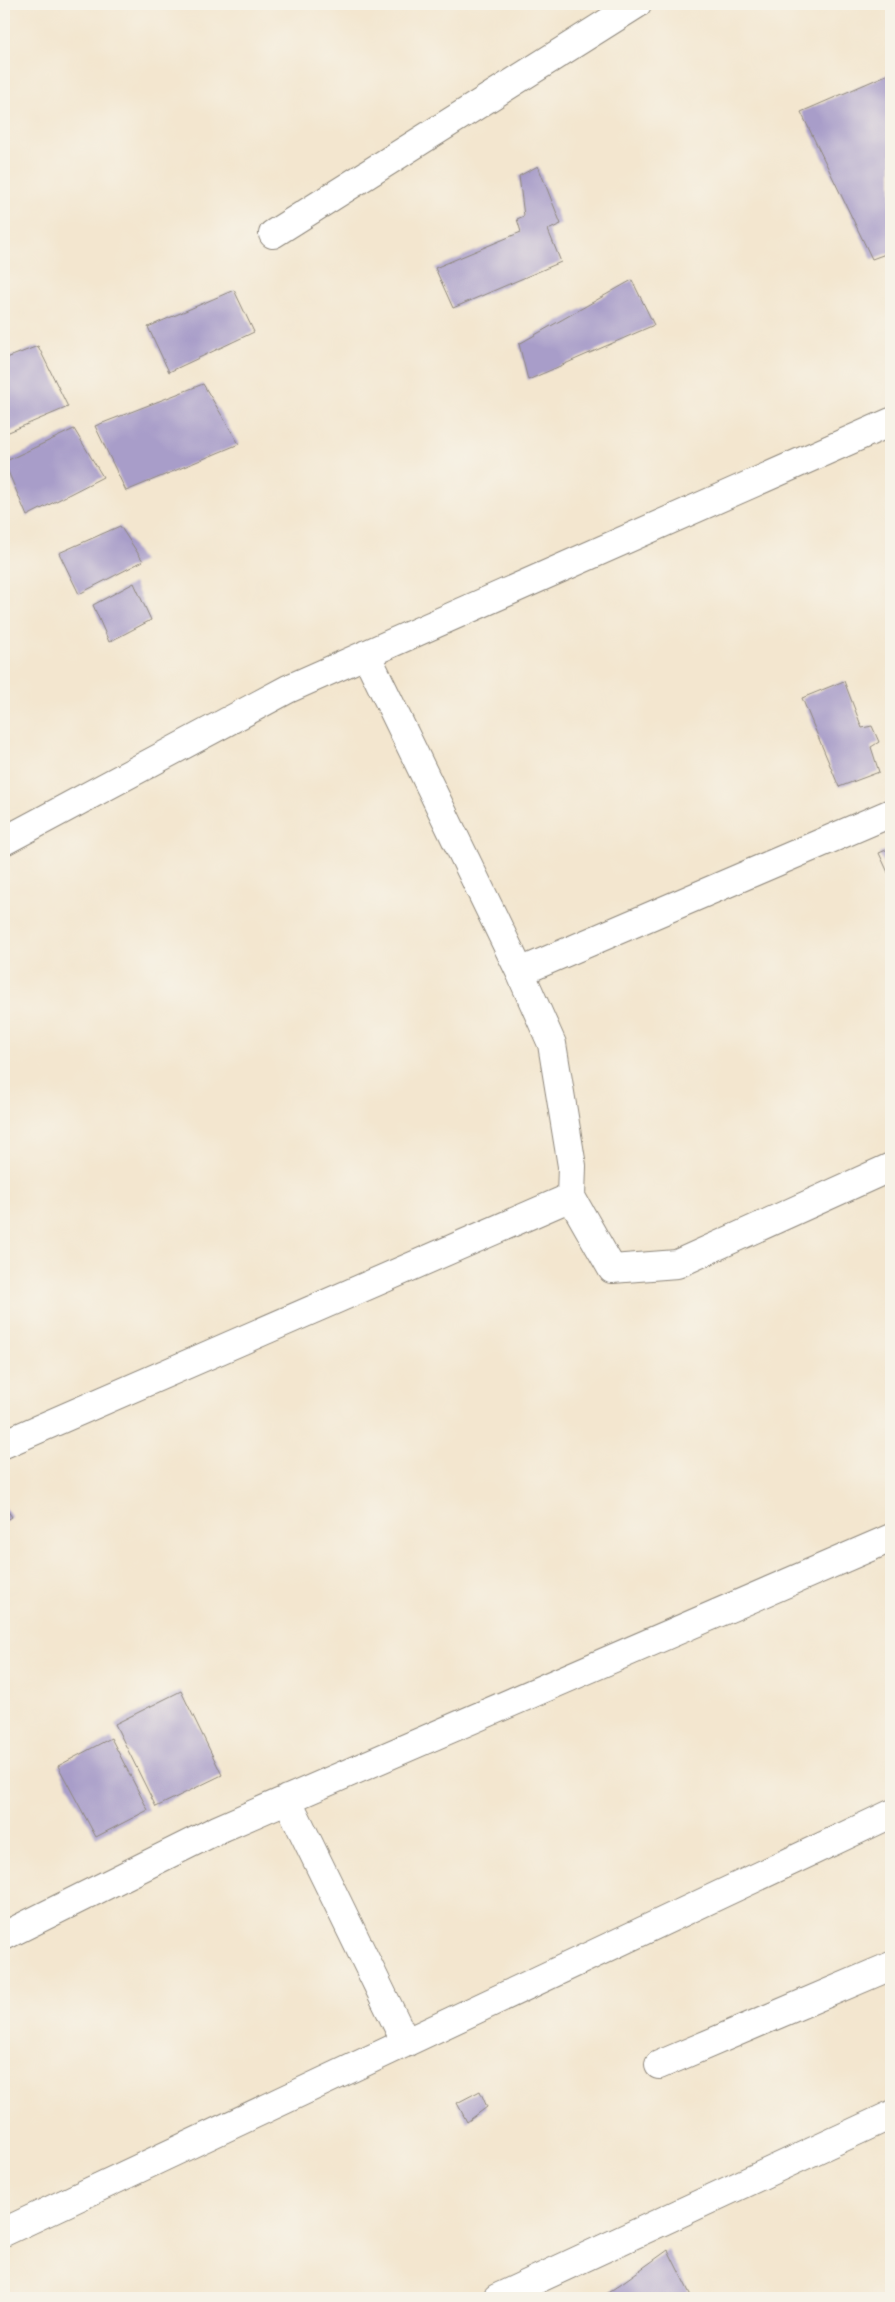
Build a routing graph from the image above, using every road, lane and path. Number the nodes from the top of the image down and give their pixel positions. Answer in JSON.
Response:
{"nodes":[{"id":1,"x":637,"y":4,"type":"edge"},
{"id":2,"x":272,"y":234,"type":"dead end"},
{"id":3,"x":891,"y":422,"type":"edge"},
{"id":4,"x":366,"y":654,"type":"junction"},
{"id":5,"x":891,"y":813,"type":"edge"},
{"id":6,"x":4,"y":841,"type":"edge"},
{"id":7,"x":520,"y":972,"type":"junction"},
{"id":8,"x":891,"y":1167,"type":"edge"},
{"id":9,"x":570,"y":1198,"type":"junction"},
{"id":10,"x":4,"y":1444,"type":"edge"},
{"id":11,"x":891,"y":1538,"type":"edge"},
{"id":12,"x":287,"y":1799,"type":"junction"},
{"id":13,"x":891,"y":1814,"type":"edge"},
{"id":14,"x":4,"y":1936,"type":"edge"},
{"id":15,"x":891,"y":1966,"type":"edge"},
{"id":16,"x":406,"y":2043,"type":"junction"},
{"id":17,"x":659,"y":2065,"type":"dead end"},
{"id":18,"x":891,"y":2115,"type":"edge"},
{"id":19,"x":4,"y":2232,"type":"edge"},
{"id":20,"x":497,"y":2298,"type":"edge"}],
"edges":[{"from":1,"to":2,"type":"street"},
{"from":3,"to":4,"type":"street"},
{"from":4,"to":6,"type":"street"},
{"from":4,"to":7,"type":"street"},
{"from":5,"to":7,"type":"street"},
{"from":7,"to":9,"type":"street"},
{"from":8,"to":9,"type":"street"},
{"from":9,"to":10,"type":"street"},
{"from":11,"to":12,"type":"street"},
{"from":12,"to":14,"type":"street"},
{"from":12,"to":16,"type":"street"},
{"from":13,"to":16,"type":"street"},
{"from":15,"to":17,"type":"street"},
{"from":16,"to":19,"type":"street"},
{"from":18,"to":20,"type":"street"}]}
